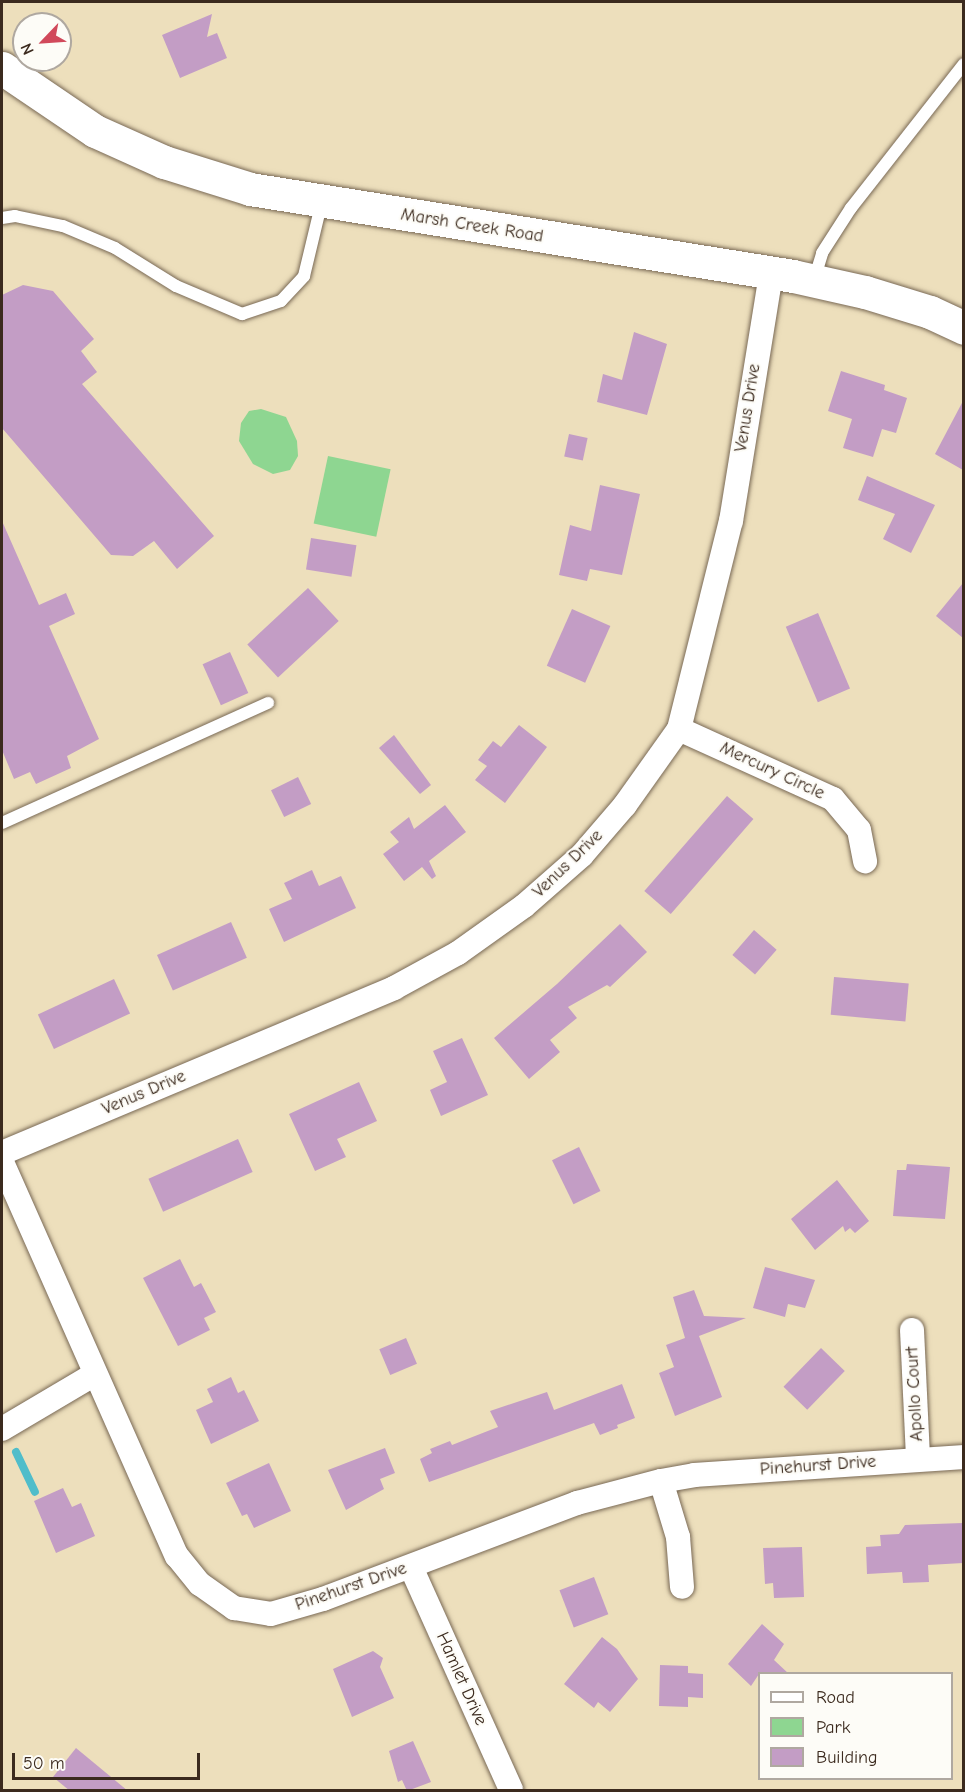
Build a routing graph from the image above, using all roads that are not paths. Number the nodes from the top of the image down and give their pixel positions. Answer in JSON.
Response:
{"nodes":[{"id":1,"x":963,"y":64,"type":"edge"},
{"id":2,"x":2,"y":68,"type":"edge"},
{"id":3,"x":322,"y":201,"type":"junction"},
{"id":4,"x":2,"y":218,"type":"edge"},
{"id":5,"x":771,"y":273,"type":"junction"},
{"id":6,"x":813,"y":281,"type":"junction"},
{"id":7,"x":963,"y":328,"type":"edge"},
{"id":8,"x":268,"y":703,"type":"dead end"},
{"id":9,"x":679,"y":729,"type":"junction"},
{"id":10,"x":2,"y":823,"type":"edge"},
{"id":11,"x":865,"y":861,"type":"dead end"},
{"id":12,"x":2,"y":1153,"type":"edge"},
{"id":13,"x":2,"y":1162,"type":"edge"},
{"id":14,"x":912,"y":1330,"type":"dead end"},
{"id":15,"x":96,"y":1374,"type":"junction"},
{"id":16,"x":2,"y":1429,"type":"edge"},
{"id":17,"x":963,"y":1457,"type":"edge"},
{"id":18,"x":918,"y":1458,"type":"junction"},
{"id":19,"x":661,"y":1481,"type":"junction"},
{"id":20,"x":411,"y":1567,"type":"junction"},
{"id":21,"x":682,"y":1587,"type":"dead end"},
{"id":22,"x":512,"y":1791,"type":"edge"}],
"edges":[{"from":1,"to":6,"type":"lane"},
{"from":2,"to":3,"type":"street","name":"Marsh Creek Road"},
{"from":3,"to":4,"type":"lane"},
{"from":3,"to":5,"type":"street","name":"Marsh Creek Road"},
{"from":5,"to":6,"type":"street","name":"Marsh Creek Road"},
{"from":5,"to":9,"type":"street","name":"Venus Drive"},
{"from":6,"to":7,"type":"street","name":"Marsh Creek Road"},
{"from":8,"to":10,"type":"lane"},
{"from":9,"to":11,"type":"street","name":"Mercury Circle"},
{"from":9,"to":12,"type":"street","name":"Venus Drive"},
{"from":13,"to":15,"type":"street","name":"Pinehurst Drive"},
{"from":14,"to":18,"type":"street","name":"Apollo Court"},
{"from":15,"to":16,"type":"street"},
{"from":15,"to":20,"type":"street","name":"Pinehurst Drive"},
{"from":17,"to":18,"type":"street","name":"Pinehurst Drive"},
{"from":18,"to":19,"type":"street","name":"Pinehurst Drive"},
{"from":19,"to":20,"type":"street","name":"Pinehurst Drive"},
{"from":19,"to":21,"type":"street"},
{"from":20,"to":22,"type":"street","name":"Hamlet Drive"}]}
